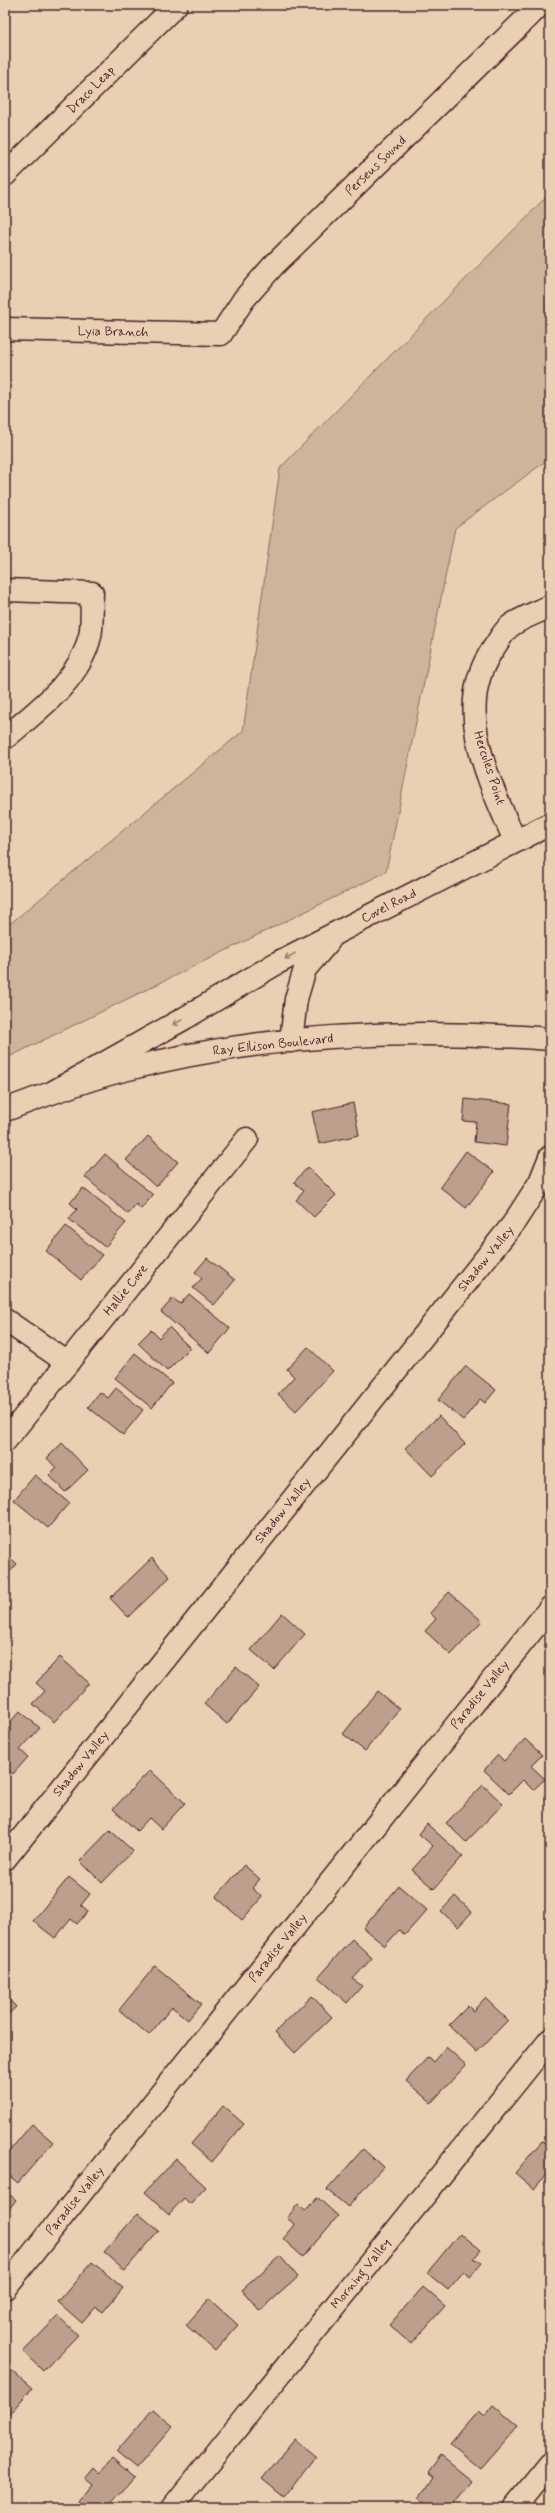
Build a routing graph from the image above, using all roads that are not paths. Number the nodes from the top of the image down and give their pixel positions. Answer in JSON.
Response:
{"nodes":[{"id":1,"x":176,"y":5,"type":"edge"},
{"id":2,"x":540,"y":5,"type":"edge"},
{"id":3,"x":5,"y":175,"type":"edge"},
{"id":4,"x":5,"y":329,"type":"edge"},
{"id":5,"x":221,"y":334,"type":"joint"},
{"id":6,"x":5,"y":590,"type":"edge"},
{"id":7,"x":550,"y":606,"type":"edge"},
{"id":8,"x":5,"y":738,"type":"edge"},
{"id":9,"x":550,"y":824,"type":"edge"},
{"id":10,"x":515,"y":841,"type":"junction"},
{"id":11,"x":337,"y":932,"type":"junction"},
{"id":12,"x":550,"y":1039,"type":"edge"},
{"id":13,"x":291,"y":1041,"type":"junction"},
{"id":14,"x":55,"y":1091,"type":"junction"},
{"id":15,"x":5,"y":1110,"type":"edge"},
{"id":16,"x":247,"y":1139,"type":"dead end"},
{"id":17,"x":550,"y":1157,"type":"edge"},
{"id":18,"x":5,"y":1320,"type":"edge"},
{"id":19,"x":68,"y":1363,"type":"junction"},
{"id":20,"x":5,"y":1441,"type":"edge"},
{"id":21,"x":550,"y":1608,"type":"edge"},
{"id":22,"x":5,"y":1859,"type":"edge"},
{"id":23,"x":550,"y":2040,"type":"edge"},
{"id":24,"x":5,"y":2288,"type":"edge"},
{"id":25,"x":550,"y":2464,"type":"edge"},
{"id":26,"x":172,"y":2508,"type":"edge"},
{"id":27,"x":514,"y":2508,"type":"edge"}],
"edges":[{"from":1,"to":3,"type":"street","name":"Draco Leap"},
{"from":2,"to":5,"type":"street","name":"Perseus Sound"},
{"from":4,"to":5,"type":"street","name":"Lyia Branch"},
{"from":6,"to":8,"type":"street"},
{"from":7,"to":10,"type":"street","name":"Hercules Point"},
{"from":9,"to":10,"type":"street","name":"Covel Road"},
{"from":10,"to":11,"type":"street","name":"Covel Road"},
{"from":11,"to":13,"type":"street","name":"Covel Road"},
{"from":11,"to":14,"type":"street","one_way":true},
{"from":12,"to":13,"type":"street","name":"Ray Ellison Boulevard"},
{"from":13,"to":14,"type":"street","name":"Ray Ellison Boulevard"},
{"from":14,"to":15,"type":"street","name":"Ray Ellison Boulevard"},
{"from":16,"to":19,"type":"street","name":"Hallie Cove"},
{"from":17,"to":22,"type":"street","name":"Shadow Valley"},
{"from":18,"to":19,"type":"street"},
{"from":19,"to":20,"type":"street","name":"Hallie Cove"},
{"from":21,"to":24,"type":"street","name":"Paradise Valley"},
{"from":23,"to":26,"type":"street","name":"Morning Valley"},
{"from":25,"to":27,"type":"street"}]}
